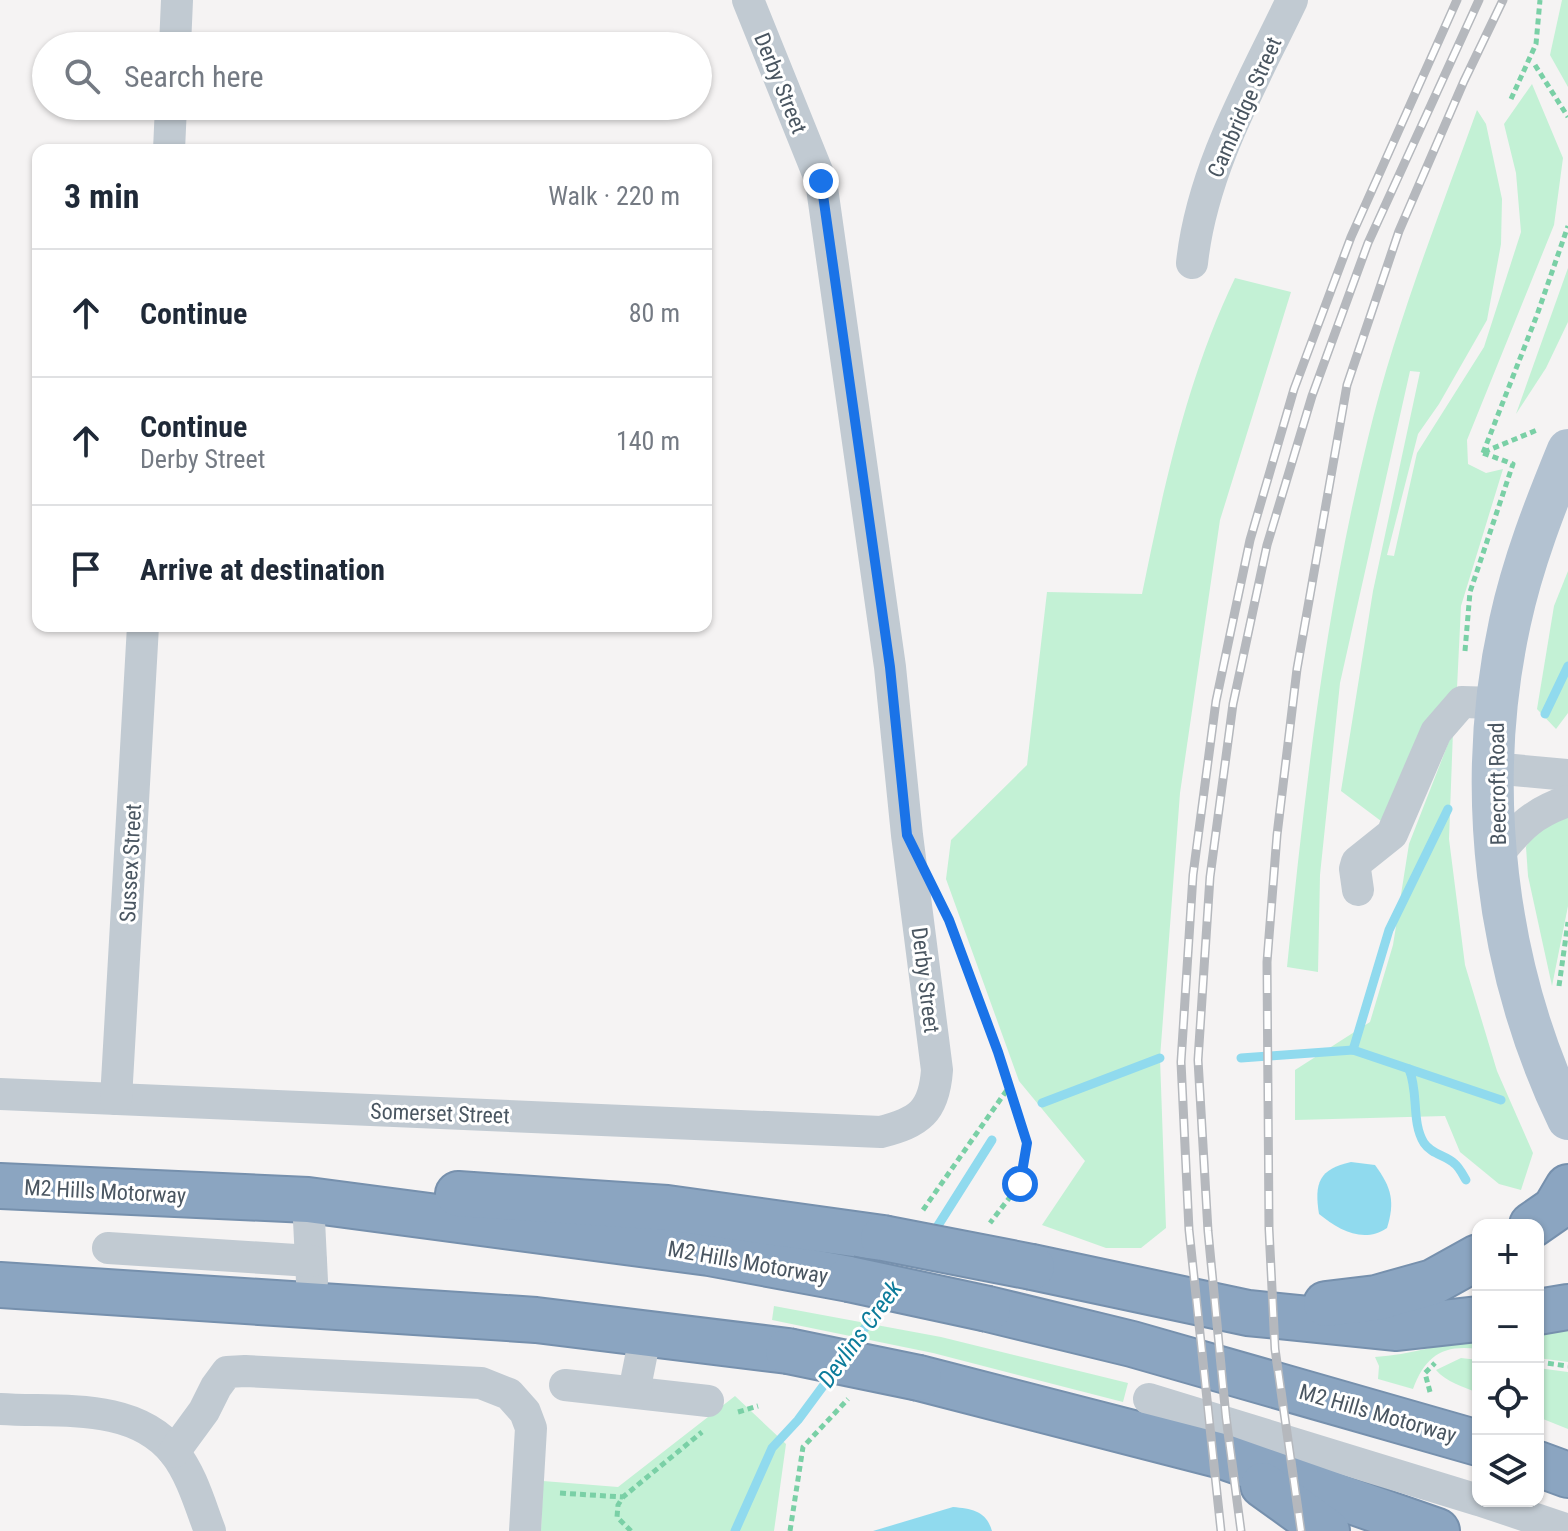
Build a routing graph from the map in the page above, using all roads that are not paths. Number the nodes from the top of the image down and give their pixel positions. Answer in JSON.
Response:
{"nodes":[{"id":1,"x":177,"y":0,"type":"edge"},
{"id":2,"x":748,"y":0,"type":"edge"},
{"id":3,"x":1292,"y":0,"type":"edge"},
{"id":4,"x":176,"y":32,"type":"edge"},
{"id":5,"x":170,"y":120,"type":"edge"},
{"id":6,"x":169,"y":144,"type":"edge"},
{"id":7,"x":1192,"y":263,"type":"dead end"},
{"id":8,"x":1554,"y":439,"type":"edge"},
{"id":9,"x":143,"y":632,"type":"edge"},
{"id":10,"x":1496,"y":703,"type":"junction"},
{"id":11,"x":1492,"y":768,"type":"junction"},
{"id":12,"x":1568,"y":775,"type":"edge"},
{"id":13,"x":1568,"y":801,"type":"edge"},
{"id":14,"x":1498,"y":854,"type":"junction"},
{"id":15,"x":1358,"y":890,"type":"dead end"},
{"id":16,"x":0,"y":1094,"type":"edge"},
{"id":17,"x":116,"y":1099,"type":"junction"},
{"id":18,"x":1568,"y":1119,"type":"edge"},
{"id":19,"x":881,"y":1132,"type":"joint"},
{"id":20,"x":0,"y":1186,"type":"edge"},
{"id":21,"x":1568,"y":1187,"type":"edge"},
{"id":22,"x":308,"y":1200,"type":"junction"},
{"id":23,"x":1541,"y":1219,"type":"edge"},
{"id":24,"x":108,"y":1248,"type":"dead end"},
{"id":25,"x":1472,"y":1260,"type":"edge"},
{"id":26,"x":311,"y":1261,"type":"junction"},
{"id":27,"x":0,"y":1285,"type":"edge"},
{"id":28,"x":314,"y":1306,"type":"junction"},
{"id":29,"x":1568,"y":1307,"type":"edge"},
{"id":30,"x":1544,"y":1311,"type":"edge"},
{"id":31,"x":1248,"y":1313,"type":"junction"},
{"id":32,"x":1472,"y":1320,"type":"edge"},
{"id":33,"x":646,"y":1332,"type":"junction"},
{"id":34,"x":565,"y":1385,"type":"dead end"},
{"id":35,"x":634,"y":1392,"type":"junction"},
{"id":36,"x":1149,"y":1399,"type":"dead end"},
{"id":37,"x":0,"y":1409,"type":"edge"},
{"id":38,"x":717,"y":1415,"type":"road end"},
{"id":39,"x":1459,"y":1436,"type":"edge"},
{"id":40,"x":174,"y":1452,"type":"junction"},
{"id":41,"x":1222,"y":1456,"type":"junction"},
{"id":42,"x":1544,"y":1466,"type":"edge"},
{"id":43,"x":1568,"y":1475,"type":"edge"},
{"id":44,"x":1472,"y":1498,"type":"edge"},
{"id":45,"x":1501,"y":1507,"type":"edge"},
{"id":46,"x":1568,"y":1530,"type":"edge"},
{"id":47,"x":210,"y":1531,"type":"edge"},
{"id":48,"x":525,"y":1531,"type":"edge"},
{"id":49,"x":1327,"y":1531,"type":"edge"},
{"id":50,"x":1437,"y":1531,"type":"edge"}],
"edges":[{"from":1,"to":4,"type":"street"},
{"from":2,"to":19,"type":"street","name":"Derby Street"},
{"from":3,"to":7,"type":"street","name":"Cambridge Street"},
{"from":5,"to":6,"type":"street"},
{"from":8,"to":10,"type":"main road","name":"Beecroft Road"},
{"from":9,"to":17,"type":"street","name":"Sussex Street"},
{"from":10,"to":11,"type":"main road","name":"Beecroft Road"},
{"from":10,"to":15,"type":"street"},
{"from":11,"to":12,"type":"street"},
{"from":11,"to":14,"type":"main road","name":"Beecroft Road"},
{"from":13,"to":14,"type":"street"},
{"from":14,"to":18,"type":"main road","name":"Beecroft Road"},
{"from":16,"to":17,"type":"street","name":"Somerset Street"},
{"from":17,"to":19,"type":"street","name":"Somerset Street"},
{"from":20,"to":22,"type":"highway","name":"M2 Hills Motorway"},
{"from":21,"to":23,"type":"highway"},
{"from":22,"to":26,"type":"street"},
{"from":22,"to":31,"type":"highway","bridge":true},
{"from":22,"to":39,"type":"highway","name":"M2 Hills Motorway","bridge":true},
{"from":24,"to":26,"type":"street"},
{"from":25,"to":31,"type":"highway"},
{"from":26,"to":28,"type":"street"},
{"from":27,"to":28,"type":"highway"},
{"from":28,"to":33,"type":"highway"},
{"from":29,"to":30,"type":"highway"},
{"from":31,"to":32,"type":"highway"},
{"from":33,"to":35,"type":"street"},
{"from":33,"to":41,"type":"highway","bridge":true},
{"from":34,"to":35,"type":"street"},
{"from":35,"to":38,"type":"street"},
{"from":36,"to":44,"type":"street"},
{"from":37,"to":40,"type":"street"},
{"from":40,"to":47,"type":"street"},
{"from":40,"to":48,"type":"street"},
{"from":41,"to":49,"type":"highway"},
{"from":41,"to":50,"type":"highway"},
{"from":42,"to":43,"type":"highway"},
{"from":45,"to":46,"type":"street"}]}
